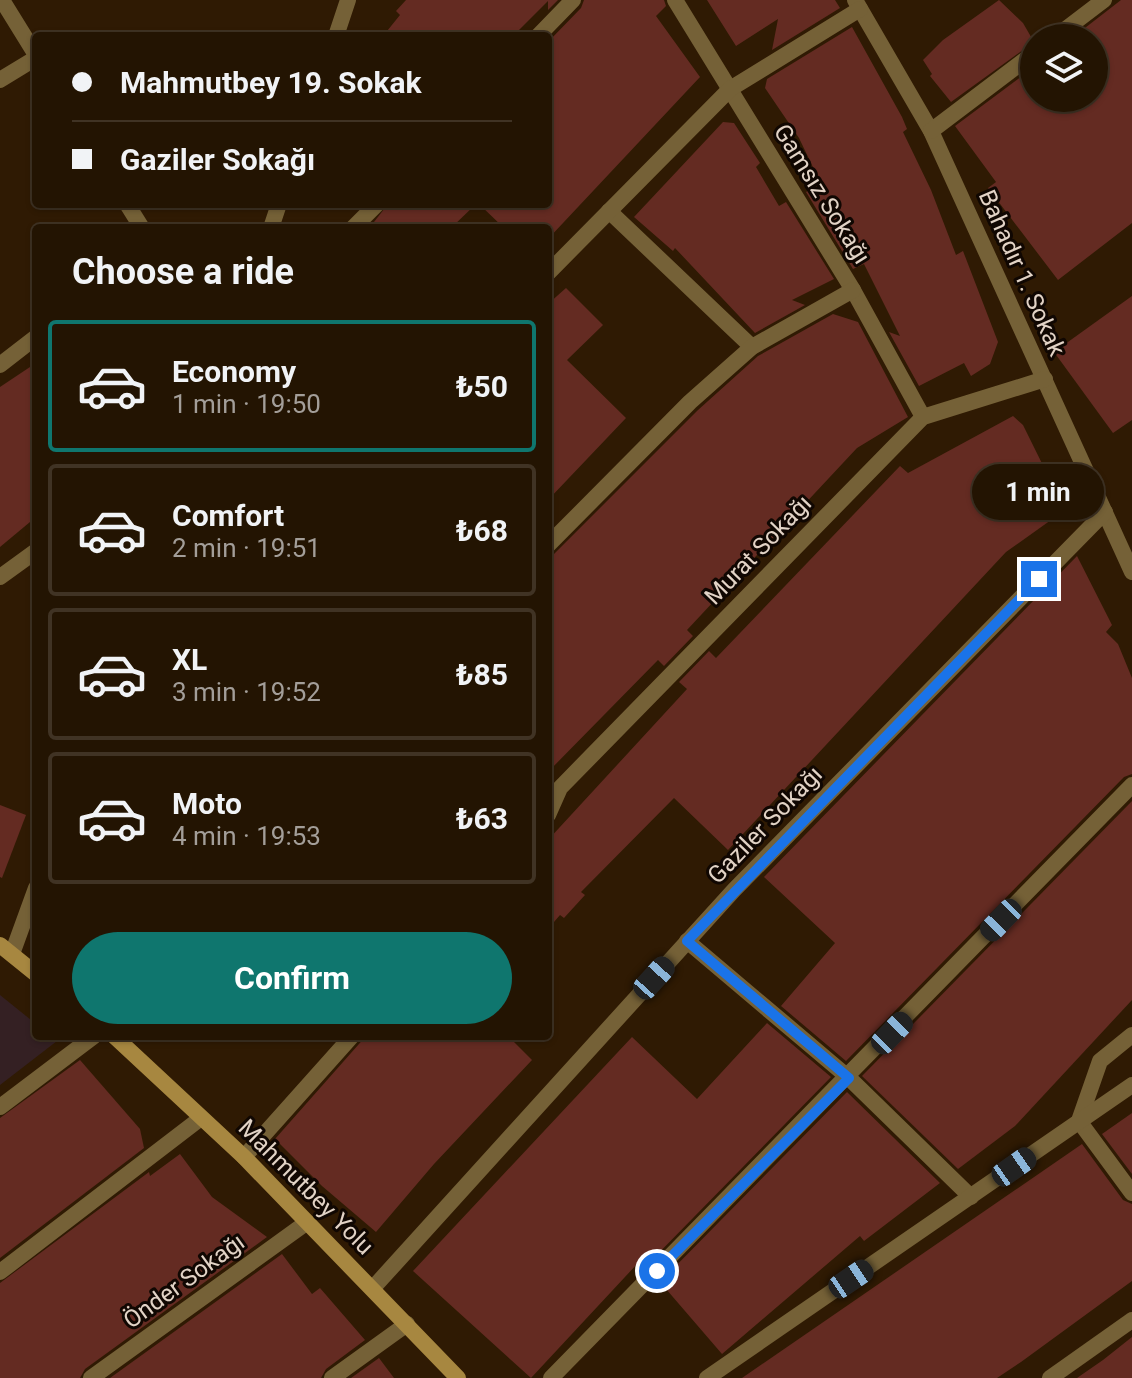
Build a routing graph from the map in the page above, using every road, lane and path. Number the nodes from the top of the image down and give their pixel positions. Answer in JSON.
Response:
{"nodes":[{"id":1,"x":2,"y":0,"type":"edge"},
{"id":2,"x":348,"y":0,"type":"edge"},
{"id":3,"x":573,"y":0,"type":"edge"},
{"id":4,"x":675,"y":0,"type":"edge"},
{"id":5,"x":1104,"y":0,"type":"edge"},
{"id":6,"x":858,"y":5,"type":"edge"},
{"id":7,"x":1072,"y":24,"type":"edge"},
{"id":8,"x":337,"y":32,"type":"edge"},
{"id":9,"x":542,"y":32,"type":"edge"},
{"id":10,"x":32,"y":49,"type":"edge"},
{"id":11,"x":32,"y":59,"type":"edge"},
{"id":12,"x":1020,"y":64,"type":"edge"},
{"id":13,"x":0,"y":80,"type":"edge"},
{"id":14,"x":730,"y":89,"type":"junction"},
{"id":15,"x":931,"y":131,"type":"junction"},
{"id":16,"x":373,"y":208,"type":"edge"},
{"id":17,"x":609,"y":211,"type":"junction"},
{"id":18,"x":357,"y":224,"type":"edge"},
{"id":19,"x":552,"y":269,"type":"edge"},
{"id":20,"x":853,"y":290,"type":"junction"},
{"id":21,"x":32,"y":340,"type":"edge"},
{"id":22,"x":752,"y":347,"type":"junction"},
{"id":23,"x":0,"y":365,"type":"edge"},
{"id":24,"x":1045,"y":379,"type":"junction"},
{"id":25,"x":923,"y":417,"type":"junction"},
{"id":26,"x":1105,"y":512,"type":"junction"},
{"id":27,"x":552,"y":541,"type":"edge"},
{"id":28,"x":32,"y":554,"type":"edge"},
{"id":29,"x":1132,"y":572,"type":"edge"},
{"id":30,"x":0,"y":577,"type":"edge"},
{"id":31,"x":1132,"y":785,"type":"edge"},
{"id":32,"x":552,"y":806,"type":"edge"},
{"id":33,"x":32,"y":896,"type":"edge"},
{"id":34,"x":687,"y":941,"type":"junction"},
{"id":35,"x":6,"y":950,"type":"edge"},
{"id":36,"x":32,"y":971,"type":"edge"},
{"id":37,"x":1132,"y":1035,"type":"edge"},
{"id":38,"x":89,"y":1040,"type":"edge"},
{"id":39,"x":118,"y":1040,"type":"edge"},
{"id":40,"x":348,"y":1040,"type":"edge"},
{"id":41,"x":849,"y":1078,"type":"junction"},
{"id":42,"x":1132,"y":1085,"type":"edge"},
{"id":43,"x":0,"y":1107,"type":"edge"},
{"id":44,"x":201,"y":1118,"type":"junction"},
{"id":45,"x":1079,"y":1121,"type":"junction"},
{"id":46,"x":244,"y":1157,"type":"junction"},
{"id":47,"x":1132,"y":1193,"type":"edge"},
{"id":48,"x":971,"y":1197,"type":"junction"},
{"id":49,"x":306,"y":1223,"type":"junction"},
{"id":50,"x":0,"y":1272,"type":"edge"},
{"id":51,"x":373,"y":1288,"type":"junction"},
{"id":52,"x":1132,"y":1320,"type":"edge"},
{"id":53,"x":407,"y":1324,"type":"junction"},
{"id":54,"x":91,"y":1378,"type":"edge"},
{"id":55,"x":332,"y":1378,"type":"edge"},
{"id":56,"x":458,"y":1378,"type":"edge"},
{"id":57,"x":551,"y":1378,"type":"edge"},
{"id":58,"x":707,"y":1378,"type":"edge"},
{"id":59,"x":1050,"y":1378,"type":"edge"}],
"edges":[{"from":1,"to":10,"type":"street"},
{"from":2,"to":8,"type":"street"},
{"from":3,"to":9,"type":"street"},
{"from":4,"to":14,"type":"street","name":"Gamsız Sokağı"},
{"from":5,"to":7,"type":"street"},
{"from":6,"to":14,"type":"street"},
{"from":6,"to":15,"type":"street","name":"Bahadır 1. Sokak"},
{"from":11,"to":13,"type":"street"},
{"from":12,"to":15,"type":"street"},
{"from":14,"to":17,"type":"street"},
{"from":14,"to":20,"type":"street","name":"Gamsız Sokağı"},
{"from":15,"to":24,"type":"street","name":"Bahadır 1. Sokak"},
{"from":16,"to":18,"type":"street"},
{"from":17,"to":19,"type":"street"},
{"from":17,"to":22,"type":"street"},
{"from":20,"to":22,"type":"street"},
{"from":20,"to":25,"type":"street","name":"Gamsız Sokağı"},
{"from":21,"to":23,"type":"street"},
{"from":22,"to":27,"type":"street"},
{"from":24,"to":25,"type":"street","name":"Murat Sokağı"},
{"from":24,"to":26,"type":"street","name":"Bahadır 1. Sokak"},
{"from":25,"to":32,"type":"street","name":"Murat Sokağı"},
{"from":26,"to":29,"type":"street","name":"Bahadır 1. Sokak"},
{"from":26,"to":34,"type":"street","name":"Gaziler Sokağı"},
{"from":28,"to":30,"type":"street"},
{"from":31,"to":41,"type":"street"},
{"from":33,"to":35,"type":"street"},
{"from":34,"to":41,"type":"street"},
{"from":34,"to":51,"type":"street","name":"Gaziler Sokağı"},
{"from":35,"to":36,"type":"main road"},
{"from":37,"to":45,"type":"street"},
{"from":38,"to":43,"type":"street"},
{"from":39,"to":44,"type":"main road","name":"Mahmutbey Yolu"},
{"from":40,"to":46,"type":"street"},
{"from":41,"to":48,"type":"street"},
{"from":41,"to":57,"type":"street"},
{"from":42,"to":45,"type":"street"},
{"from":44,"to":46,"type":"main road","name":"Mahmutbey Yolu"},
{"from":44,"to":50,"type":"street"},
{"from":45,"to":47,"type":"street"},
{"from":45,"to":48,"type":"street"},
{"from":46,"to":49,"type":"main road","name":"Mahmutbey Yolu"},
{"from":48,"to":58,"type":"street"},
{"from":49,"to":51,"type":"main road","name":"Mahmutbey Yolu"},
{"from":49,"to":54,"type":"street","name":"Önder Sokağı"},
{"from":51,"to":53,"type":"main road","name":"Mahmutbey Yolu"},
{"from":52,"to":59,"type":"street"},
{"from":53,"to":55,"type":"street"},
{"from":53,"to":56,"type":"main road","name":"Mahmutbey Yolu"}]}
